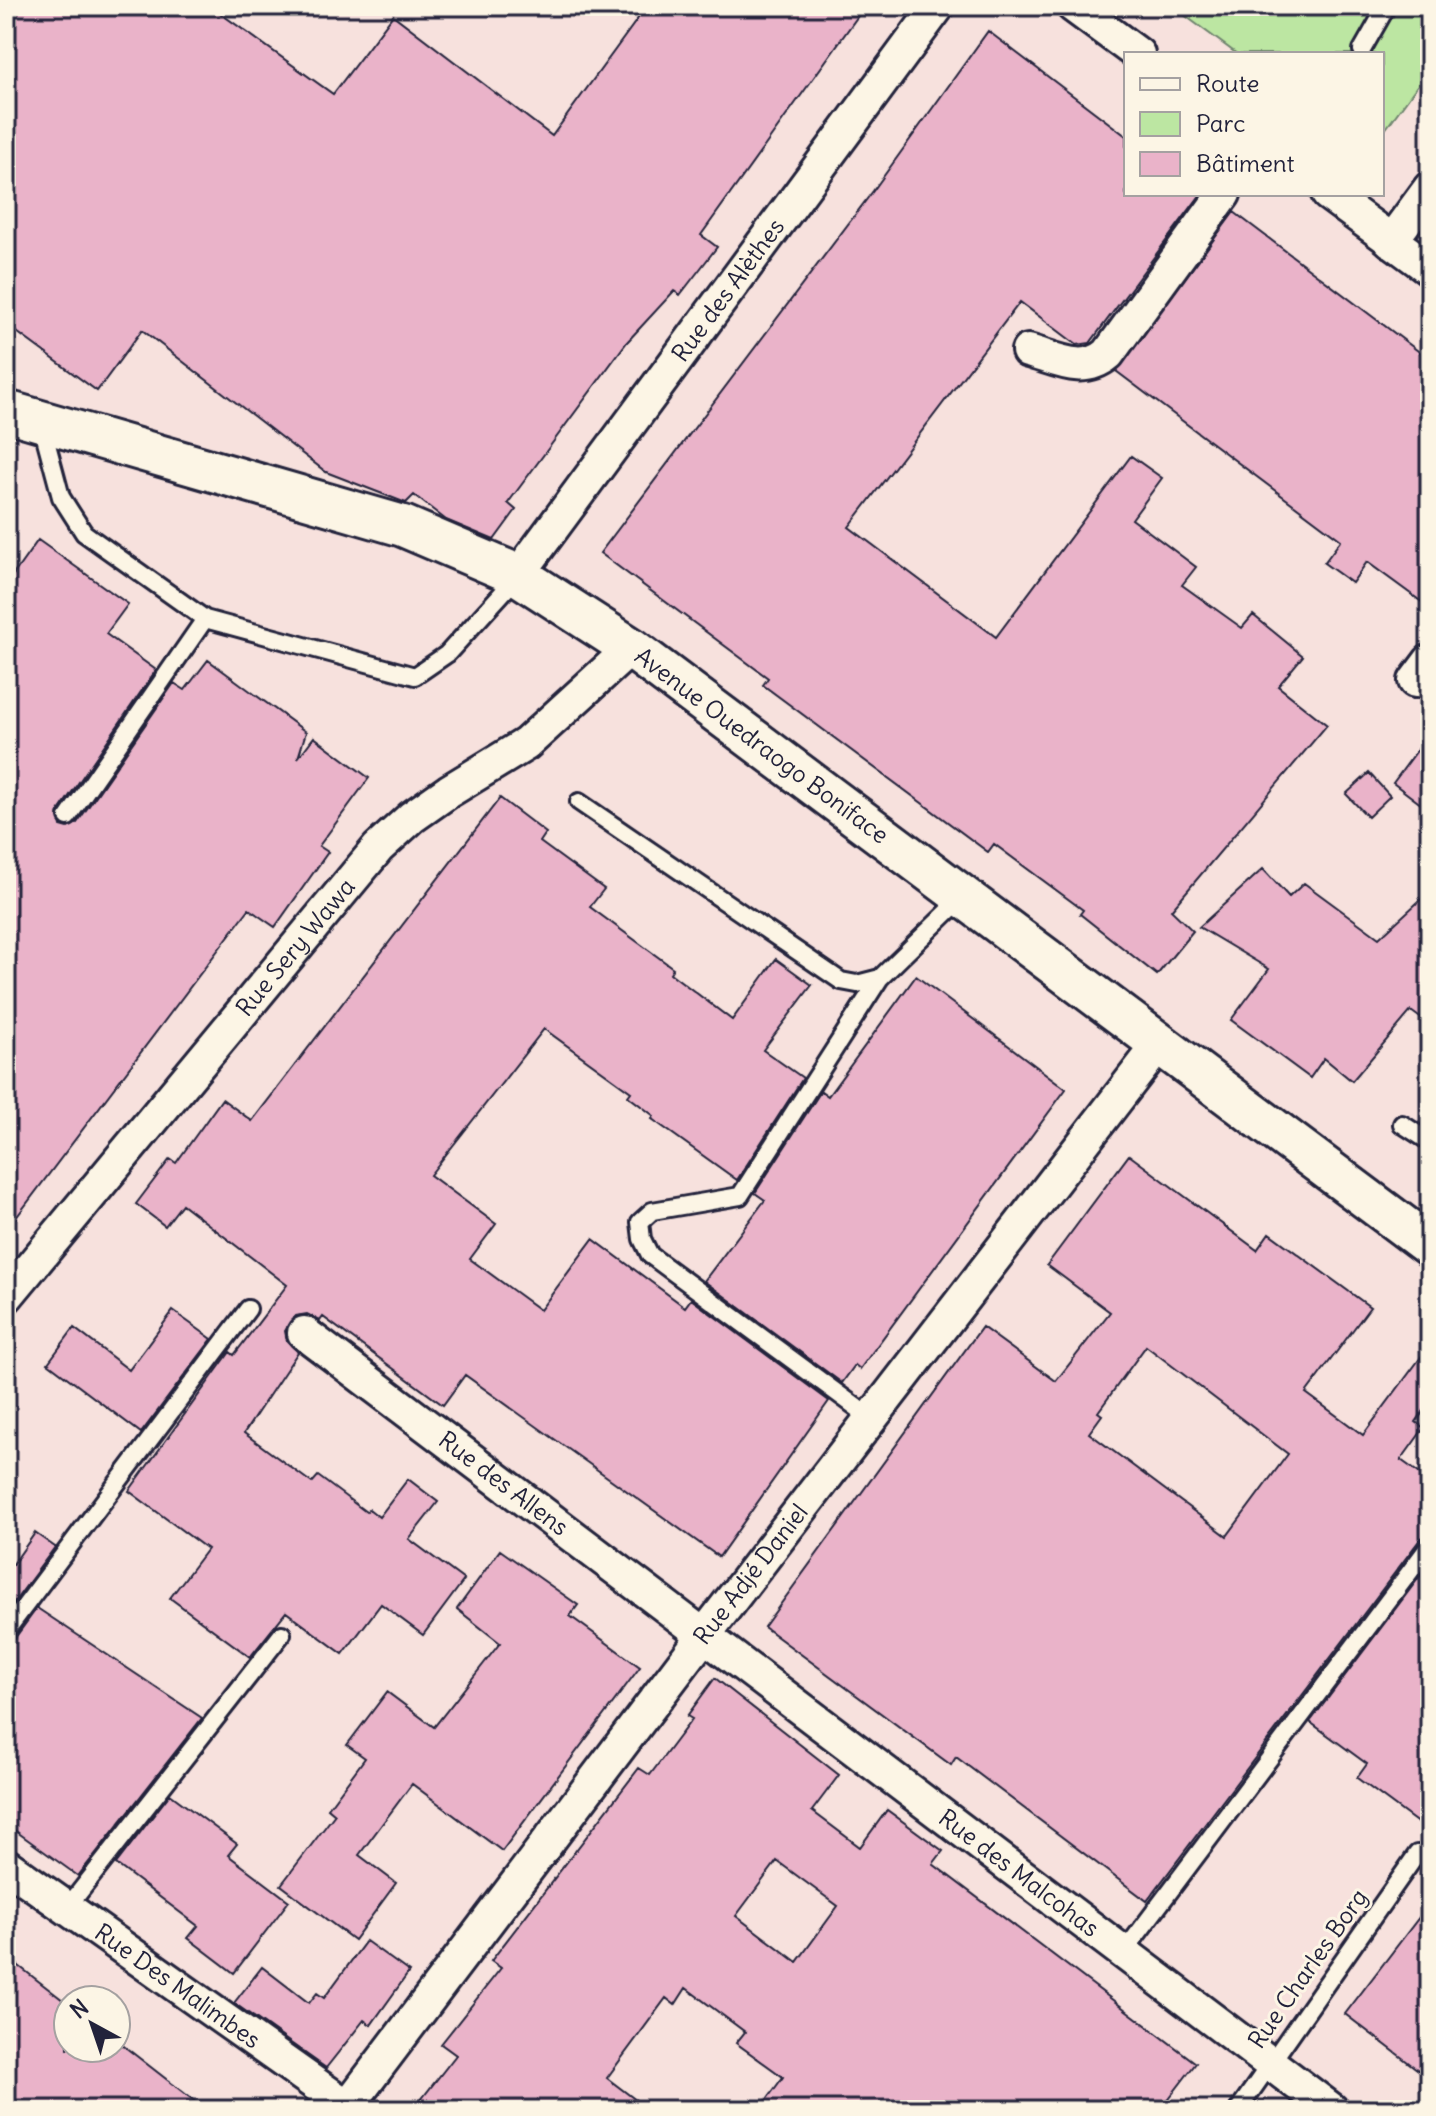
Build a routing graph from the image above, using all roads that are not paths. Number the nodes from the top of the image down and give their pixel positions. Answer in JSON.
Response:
{"nodes":[{"id":1,"x":938,"y":6,"type":"edge"},
{"id":2,"x":1073,"y":6,"type":"edge"},
{"id":3,"x":1387,"y":6,"type":"edge"},
{"id":4,"x":1362,"y":50,"type":"dead end"},
{"id":5,"x":1135,"y":52,"type":"edge"},
{"id":6,"x":1430,"y":188,"type":"edge"},
{"id":7,"x":1223,"y":196,"type":"edge"},
{"id":8,"x":1331,"y":196,"type":"edge"},
{"id":9,"x":1391,"y":241,"type":"junction"},
{"id":10,"x":1430,"y":269,"type":"edge"},
{"id":11,"x":1028,"y":351,"type":"dead end"},
{"id":12,"x":23,"y":416,"type":"edge"},
{"id":13,"x":518,"y":575,"type":"junction"},
{"id":14,"x":205,"y":619,"type":"junction"},
{"id":15,"x":631,"y":648,"type":"junction"},
{"id":16,"x":579,"y":802,"type":"dead end"},
{"id":17,"x":68,"y":817,"type":"dead end"},
{"id":18,"x":964,"y":895,"type":"junction"},
{"id":19,"x":880,"y":978,"type":"junction"},
{"id":20,"x":1161,"y":1042,"type":"junction"},
{"id":21,"x":1402,"y":1124,"type":"dead end"},
{"id":22,"x":1430,"y":1142,"type":"edge"},
{"id":23,"x":1430,"y":1246,"type":"edge"},
{"id":24,"x":11,"y":1283,"type":"edge"},
{"id":25,"x":248,"y":1309,"type":"dead end"},
{"id":26,"x":304,"y":1333,"type":"dead end"},
{"id":27,"x":871,"y":1418,"type":"junction"},
{"id":28,"x":1430,"y":1545,"type":"edge"},
{"id":29,"x":6,"y":1631,"type":"edge"},
{"id":30,"x":282,"y":1634,"type":"dead end"},
{"id":31,"x":705,"y":1634,"type":"junction"},
{"id":32,"x":1417,"y":1854,"type":"dead end"},
{"id":33,"x":6,"y":1865,"type":"edge"},
{"id":34,"x":67,"y":1908,"type":"junction"},
{"id":35,"x":1124,"y":1952,"type":"junction"},
{"id":36,"x":1272,"y":2063,"type":"junction"},
{"id":37,"x":346,"y":2108,"type":"edge"},
{"id":38,"x":1238,"y":2110,"type":"edge"},
{"id":39,"x":1332,"y":2110,"type":"edge"}],
"edges":[{"from":1,"to":13,"type":"street","name":"Rue des Alèthes"},
{"from":2,"to":5,"type":"street"},
{"from":3,"to":4,"type":"lane"},
{"from":6,"to":9,"type":"street"},
{"from":7,"to":11,"type":"street"},
{"from":8,"to":9,"type":"street"},
{"from":9,"to":10,"type":"street"},
{"from":12,"to":13,"type":"street","name":"Avenue Ouedraogo Boniface"},
{"from":12,"to":14,"type":"lane"},
{"from":13,"to":14,"type":"lane"},
{"from":13,"to":15,"type":"street","name":"Avenue Ouedraogo Boniface"},
{"from":14,"to":17,"type":"lane"},
{"from":15,"to":18,"type":"street","name":"Avenue Ouedraogo Boniface"},
{"from":15,"to":24,"type":"street","name":"Rue Sery Wawa"},
{"from":16,"to":19,"type":"lane"},
{"from":18,"to":19,"type":"lane"},
{"from":18,"to":20,"type":"street","name":"Avenue Ouedraogo Boniface"},
{"from":19,"to":27,"type":"lane"},
{"from":20,"to":23,"type":"street","name":"Avenue Ouedraogo Boniface"},
{"from":20,"to":27,"type":"street","name":"Rue Adjé Daniel"},
{"from":21,"to":22,"type":"lane"},
{"from":25,"to":29,"type":"lane"},
{"from":26,"to":31,"type":"street","name":"Rue des Allens"},
{"from":27,"to":31,"type":"street","name":"Rue Adjé Daniel"},
{"from":28,"to":35,"type":"lane"},
{"from":30,"to":34,"type":"lane"},
{"from":31,"to":35,"type":"street","name":"Rue des Malcohas"},
{"from":31,"to":37,"type":"street","name":"Rue Adjé Daniel"},
{"from":32,"to":36,"type":"lane","name":"Rue Charles Borg"},
{"from":33,"to":34,"type":"street","name":"Rue Des Malimbes"},
{"from":34,"to":37,"type":"street","name":"Rue Des Malimbes"},
{"from":35,"to":36,"type":"street","name":"Rue des Malcohas"},
{"from":36,"to":38,"type":"lane","name":"Rue Charles Borg"},
{"from":36,"to":39,"type":"street","name":"Rue des Malcohas"}]}
